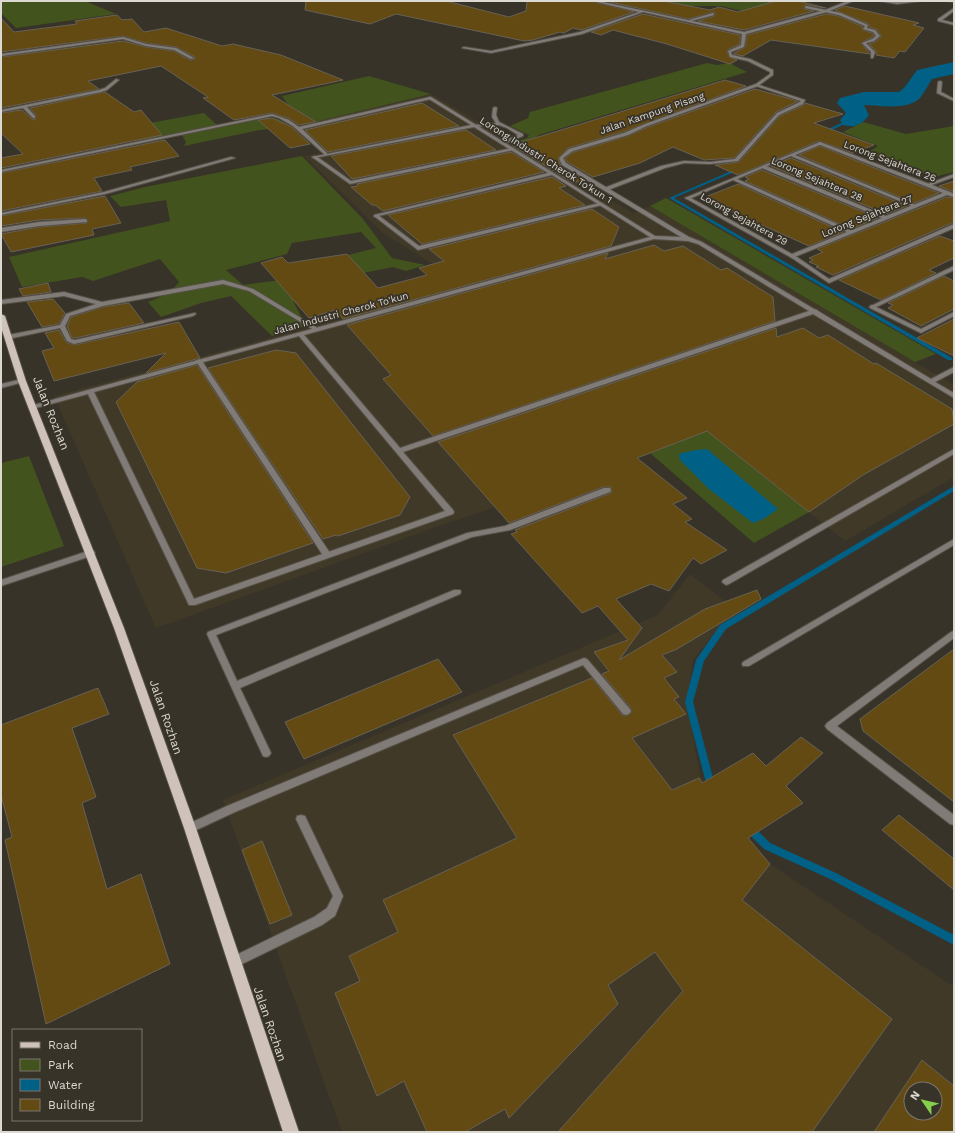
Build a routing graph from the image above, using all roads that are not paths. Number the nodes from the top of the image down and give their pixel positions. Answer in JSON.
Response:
{"nodes":[{"id":1,"x":594,"y":1,"type":"edge"},
{"id":2,"x":851,"y":1,"type":"edge"},
{"id":3,"x":881,"y":1,"type":"edge"},
{"id":4,"x":920,"y":1,"type":"edge"},
{"id":5,"x":948,"y":1,"type":"edge"},
{"id":6,"x":954,"y":1,"type":"edge"},
{"id":7,"x":806,"y":7,"type":"dead end"},
{"id":8,"x":954,"y":9,"type":"edge"},
{"id":9,"x":644,"y":11,"type":"junction"},
{"id":10,"x":826,"y":11,"type":"junction"},
{"id":11,"x":713,"y":14,"type":"dead end"},
{"id":12,"x":691,"y":20,"type":"junction"},
{"id":13,"x":954,"y":24,"type":"edge"},
{"id":14,"x":744,"y":33,"type":"junction"},
{"id":15,"x":464,"y":48,"type":"dead end"},
{"id":16,"x":1,"y":55,"type":"edge"},
{"id":17,"x":872,"y":57,"type":"dead end"},
{"id":18,"x":192,"y":58,"type":"dead end"},
{"id":19,"x":117,"y":80,"type":"dead end"},
{"id":20,"x":940,"y":82,"type":"dead end"},
{"id":21,"x":758,"y":85,"type":"junction"},
{"id":22,"x":954,"y":100,"type":"edge"},
{"id":23,"x":24,"y":106,"type":"junction"},
{"id":24,"x":495,"y":108,"type":"dead end"},
{"id":25,"x":1,"y":111,"type":"edge"},
{"id":26,"x":34,"y":117,"type":"dead end"},
{"id":27,"x":499,"y":124,"type":"junction"},
{"id":28,"x":473,"y":126,"type":"junction"},
{"id":29,"x":300,"y":128,"type":"junction"},
{"id":30,"x":503,"y":143,"type":"junction"},
{"id":31,"x":512,"y":149,"type":"junction"},
{"id":32,"x":325,"y":154,"type":"junction"},
{"id":33,"x":792,"y":155,"type":"junction"},
{"id":34,"x":233,"y":158,"type":"dead end"},
{"id":35,"x":764,"y":166,"type":"junction"},
{"id":36,"x":1,"y":171,"type":"edge"},
{"id":37,"x":552,"y":174,"type":"junction"},
{"id":38,"x":954,"y":176,"type":"edge"},
{"id":39,"x":734,"y":179,"type":"junction"},
{"id":40,"x":927,"y":185,"type":"junction"},
{"id":41,"x":606,"y":189,"type":"junction"},
{"id":42,"x":948,"y":193,"type":"junction"},
{"id":43,"x":954,"y":196,"type":"edge"},
{"id":44,"x":600,"y":204,"type":"junction"},
{"id":45,"x":916,"y":206,"type":"junction"},
{"id":46,"x":1,"y":214,"type":"edge"},
{"id":47,"x":886,"y":218,"type":"junction"},
{"id":48,"x":85,"y":221,"type":"dead end"},
{"id":49,"x":954,"y":226,"type":"edge"},
{"id":50,"x":1,"y":230,"type":"edge"},
{"id":51,"x":851,"y":232,"type":"junction"},
{"id":52,"x":654,"y":237,"type":"junction"},
{"id":53,"x":689,"y":239,"type":"junction"},
{"id":54,"x":792,"y":256,"type":"junction"},
{"id":55,"x":954,"y":268,"type":"edge"},
{"id":56,"x":1,"y":302,"type":"edge"},
{"id":57,"x":102,"y":304,"type":"junction"},
{"id":58,"x":815,"y":311,"type":"junction"},
{"id":59,"x":193,"y":314,"type":"dead end"},
{"id":60,"x":954,"y":314,"type":"edge"},
{"id":61,"x":1,"y":316,"type":"edge"},
{"id":62,"x":62,"y":326,"type":"junction"},
{"id":63,"x":316,"y":329,"type":"junction"},
{"id":64,"x":300,"y":334,"type":"junction"},
{"id":65,"x":8,"y":337,"type":"junction"},
{"id":66,"x":199,"y":361,"type":"junction"},
{"id":67,"x":954,"y":369,"type":"edge"},
{"id":68,"x":22,"y":381,"type":"junction"},
{"id":69,"x":930,"y":382,"type":"junction"},
{"id":70,"x":1,"y":386,"type":"edge"},
{"id":71,"x":90,"y":391,"type":"junction"},
{"id":72,"x":954,"y":396,"type":"edge"},
{"id":73,"x":32,"y":407,"type":"junction"},
{"id":74,"x":399,"y":451,"type":"junction"},
{"id":75,"x":954,"y":451,"type":"edge"},
{"id":76,"x":607,"y":490,"type":"dead end"},
{"id":77,"x":954,"y":542,"type":"edge"},
{"id":78,"x":91,"y":552,"type":"junction"},
{"id":79,"x":327,"y":555,"type":"junction"},
{"id":80,"x":726,"y":582,"type":"dead end"},
{"id":81,"x":1,"y":583,"type":"edge"},
{"id":82,"x":457,"y":592,"type":"dead end"},
{"id":83,"x":954,"y":634,"type":"edge"},
{"id":84,"x":746,"y":664,"type":"dead end"},
{"id":85,"x":235,"y":686,"type":"junction"},
{"id":86,"x":626,"y":711,"type":"dead end"},
{"id":87,"x":266,"y":752,"type":"dead end"},
{"id":88,"x":300,"y":819,"type":"dead end"},
{"id":89,"x":954,"y":821,"type":"edge"},
{"id":90,"x":190,"y":828,"type":"junction"},
{"id":91,"x":234,"y":962,"type":"junction"},
{"id":92,"x":291,"y":1132,"type":"edge"}],
"edges":[{"from":1,"to":9,"type":"street"},
{"from":2,"to":10,"type":"street"},
{"from":3,"to":4,"type":"street"},
{"from":5,"to":6,"type":"street"},
{"from":7,"to":10,"type":"street"},
{"from":8,"to":13,"type":"street"},
{"from":9,"to":12,"type":"street"},
{"from":9,"to":15,"type":"street"},
{"from":10,"to":14,"type":"street"},
{"from":10,"to":17,"type":"street"},
{"from":11,"to":12,"type":"street"},
{"from":12,"to":14,"type":"street"},
{"from":14,"to":21,"type":"street","name":"Jalan Kampung Pisang"},
{"from":16,"to":18,"type":"street"},
{"from":19,"to":23,"type":"street"},
{"from":20,"to":22,"type":"street"},
{"from":21,"to":41,"type":"street","name":"Jalan Kampung Pisang"},
{"from":21,"to":41,"type":"street"},
{"from":23,"to":25,"type":"street"},
{"from":23,"to":26,"type":"street"},
{"from":24,"to":27,"type":"street"},
{"from":27,"to":28,"type":"street"},
{"from":27,"to":30,"type":"street"},
{"from":28,"to":29,"type":"street","name":"Lorong Industri Cherok To'kun 1"},
{"from":28,"to":30,"type":"street","name":"Lorong Industri Cherok To'kun 1"},
{"from":28,"to":32,"type":"street"},
{"from":29,"to":32,"type":"street"},
{"from":29,"to":36,"type":"street"},
{"from":30,"to":31,"type":"street","name":"Lorong Industri Cherok To'kun 1"},
{"from":31,"to":32,"type":"street"},
{"from":31,"to":37,"type":"street","name":"Lorong Industri Cherok To'kun 1"},
{"from":33,"to":35,"type":"street"},
{"from":33,"to":40,"type":"street","name":"Lorong Sejahtera 26"},
{"from":33,"to":45,"type":"street"},
{"from":34,"to":46,"type":"street"},
{"from":35,"to":39,"type":"street"},
{"from":35,"to":47,"type":"street","name":"Lorong Sejahtera 28"},
{"from":37,"to":44,"type":"street","name":"Lorong Industri Cherok To'kun 1"},
{"from":37,"to":44,"type":"street"},
{"from":38,"to":40,"type":"street"},
{"from":39,"to":51,"type":"street"},
{"from":39,"to":54,"type":"street","name":"Lorong Sejahtera 29"},
{"from":40,"to":42,"type":"street","name":"Lorong Sejahtera 26"},
{"from":41,"to":53,"type":"street","name":"Jalan Kampung Pisang"},
{"from":42,"to":43,"type":"street","name":"Lorong Sejahtera 26"},
{"from":42,"to":45,"type":"street","name":"Lorong Sejahtera 27"},
{"from":44,"to":52,"type":"street","name":"Lorong Industri Cherok To'kun 1"},
{"from":45,"to":47,"type":"street","name":"Lorong Sejahtera 27"},
{"from":47,"to":51,"type":"street","name":"Lorong Sejahtera 27"},
{"from":48,"to":50,"type":"street"},
{"from":49,"to":54,"type":"street","name":"Lorong Sejahtera 29"},
{"from":51,"to":54,"type":"street","name":"Lorong Sejahtera 27"},
{"from":52,"to":53,"type":"street"},
{"from":52,"to":63,"type":"street","name":"Jalan Industri Cherok To'kun"},
{"from":53,"to":58,"type":"street"},
{"from":55,"to":60,"type":"street"},
{"from":56,"to":57,"type":"street"},
{"from":57,"to":62,"type":"street"},
{"from":57,"to":63,"type":"street"},
{"from":58,"to":69,"type":"street"},
{"from":58,"to":74,"type":"street"},
{"from":59,"to":62,"type":"street"},
{"from":61,"to":65,"type":"main road","name":"Jalan Rozhan"},
{"from":62,"to":65,"type":"street"},
{"from":63,"to":64,"type":"street","name":"Jalan Industri Cherok To'kun"},
{"from":64,"to":66,"type":"street","name":"Jalan Industri Cherok To'kun"},
{"from":64,"to":74,"type":"street"},
{"from":65,"to":68,"type":"main road","name":"Jalan Rozhan"},
{"from":66,"to":71,"type":"street","name":"Jalan Industri Cherok To'kun"},
{"from":66,"to":79,"type":"street"},
{"from":67,"to":69,"type":"street"},
{"from":68,"to":70,"type":"street"},
{"from":68,"to":73,"type":"main road","name":"Jalan Rozhan"},
{"from":69,"to":72,"type":"street"},
{"from":71,"to":73,"type":"street","name":"Jalan Industri Cherok To'kun"},
{"from":71,"to":79,"type":"street"},
{"from":73,"to":78,"type":"main road","name":"Jalan Rozhan"},
{"from":74,"to":79,"type":"street"},
{"from":75,"to":80,"type":"street"},
{"from":76,"to":85,"type":"street"},
{"from":77,"to":84,"type":"street"},
{"from":78,"to":81,"type":"street"},
{"from":78,"to":90,"type":"main road","name":"Jalan Rozhan"},
{"from":82,"to":85,"type":"street"},
{"from":83,"to":89,"type":"street"},
{"from":85,"to":87,"type":"street"},
{"from":86,"to":90,"type":"street"},
{"from":88,"to":91,"type":"street"},
{"from":90,"to":91,"type":"main road","name":"Jalan Rozhan"},
{"from":91,"to":92,"type":"main road","name":"Jalan Rozhan"}]}
